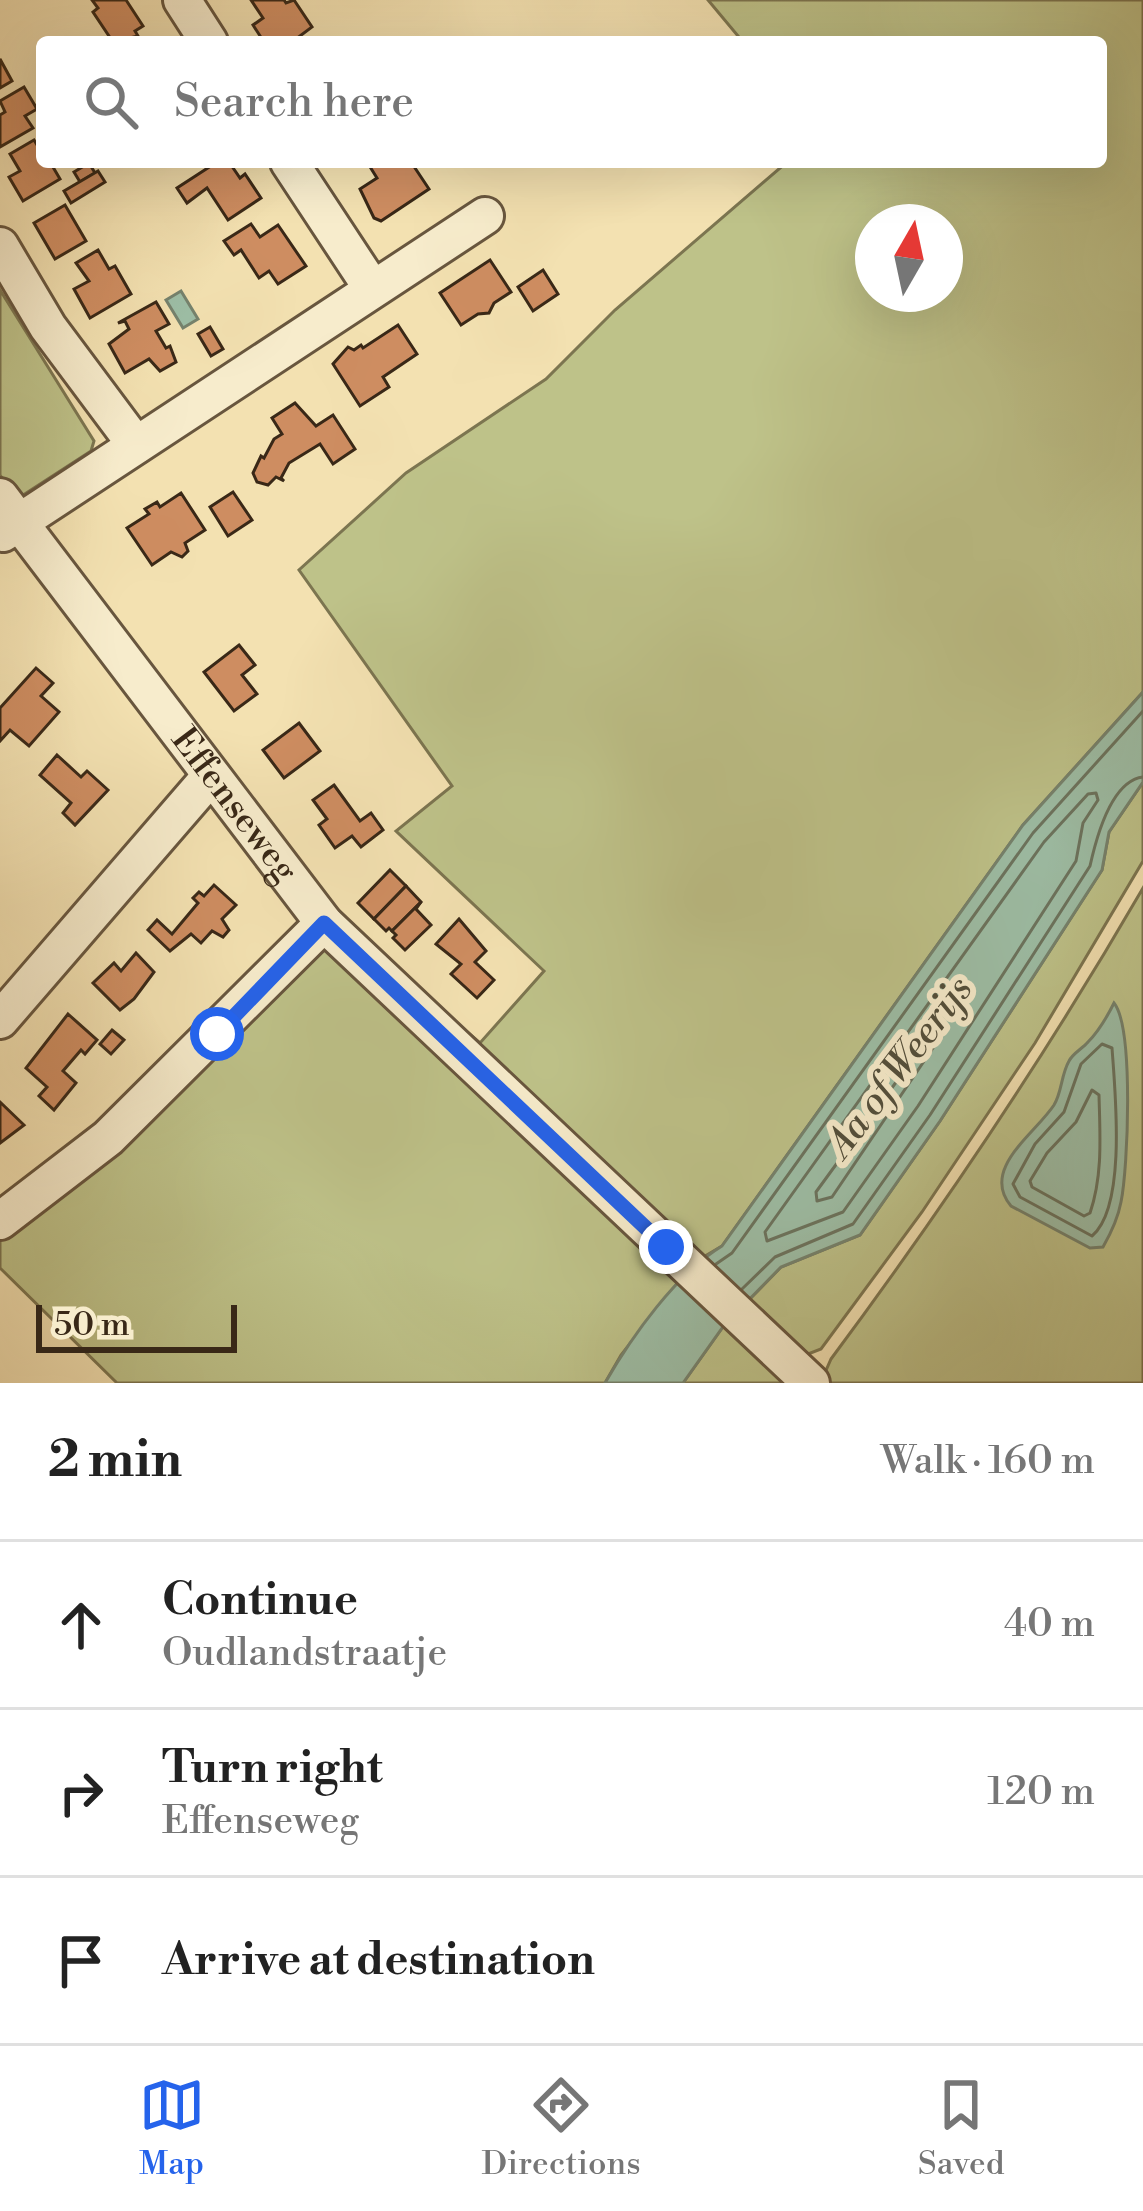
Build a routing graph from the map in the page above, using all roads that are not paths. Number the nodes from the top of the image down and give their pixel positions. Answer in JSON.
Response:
{"nodes":[{"id":1,"x":182,"y":0,"type":"edge"},
{"id":2,"x":205,"y":36,"type":"edge"},
{"id":3,"x":293,"y":168,"type":"edge"},
{"id":4,"x":485,"y":216,"type":"dead end"},
{"id":5,"x":0,"y":246,"type":"edge"},
{"id":6,"x":372,"y":288,"type":"junction"},
{"id":7,"x":136,"y":445,"type":"junction"},
{"id":8,"x":6,"y":518,"type":"edge"},
{"id":9,"x":211,"y":777,"type":"junction"},
{"id":10,"x":324,"y":923,"type":"junction"},
{"id":11,"x":0,"y":1020,"type":"edge"},
{"id":12,"x":0,"y":1221,"type":"edge"},
{"id":13,"x":812,"y":1383,"type":"edge"}],
"edges":[{"from":1,"to":2,"type":"street"},
{"from":3,"to":6,"type":"street"},
{"from":4,"to":6,"type":"street"},
{"from":5,"to":7,"type":"street"},
{"from":6,"to":7,"type":"street"},
{"from":7,"to":8,"type":"street"},
{"from":8,"to":9,"type":"street","name":"Effenseweg"},
{"from":9,"to":10,"type":"street","name":"Effenseweg"},
{"from":9,"to":11,"type":"street"},
{"from":10,"to":12,"type":"street"},
{"from":10,"to":13,"type":"street","name":"Effenseweg"}]}
